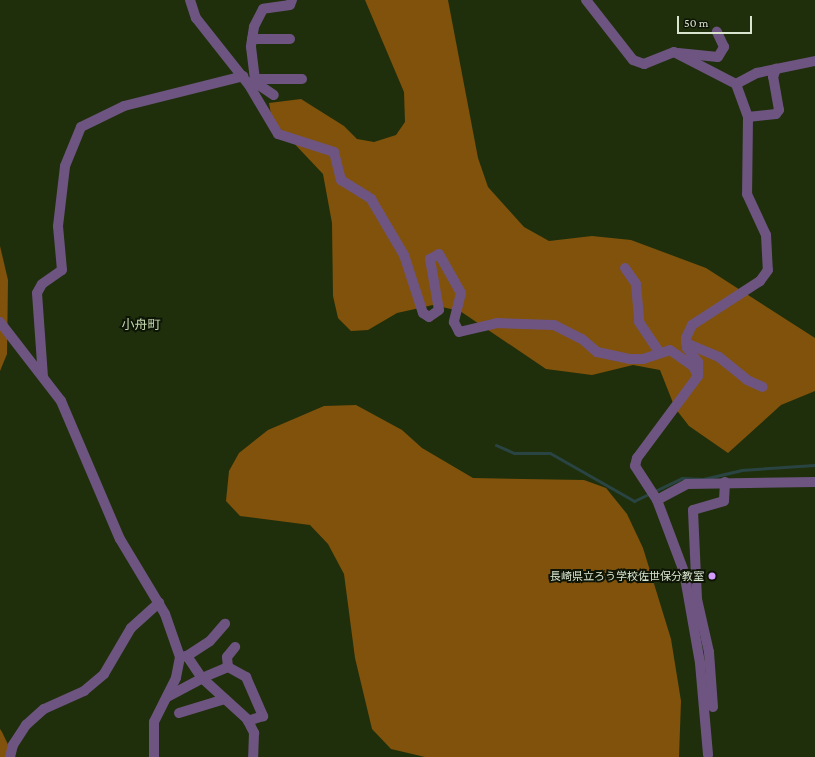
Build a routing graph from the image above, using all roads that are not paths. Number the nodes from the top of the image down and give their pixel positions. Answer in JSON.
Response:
{"nodes":[{"id":1,"x":190,"y":0,"type":"edge"},
{"id":2,"x":292,"y":0,"type":"edge"},
{"id":3,"x":586,"y":0,"type":"edge"},
{"id":4,"x":717,"y":32,"type":"dead end"},
{"id":5,"x":290,"y":39,"type":"dead end"},
{"id":6,"x":252,"y":40,"type":"junction"},
{"id":7,"x":676,"y":53,"type":"junction"},
{"id":8,"x":815,"y":61,"type":"edge"},
{"id":9,"x":776,"y":69,"type":"junction"},
{"id":10,"x":243,"y":76,"type":"junction"},
{"id":11,"x":302,"y":79,"type":"dead end"},
{"id":12,"x":252,"y":82,"type":"junction"},
{"id":13,"x":736,"y":84,"type":"junction"},
{"id":14,"x":274,"y":95,"type":"dead end"},
{"id":15,"x":748,"y":117,"type":"junction"},
{"id":16,"x":625,"y":268,"type":"dead end"},
{"id":17,"x":0,"y":322,"type":"edge"},
{"id":18,"x":686,"y":343,"type":"junction"},
{"id":19,"x":659,"y":352,"type":"junction"},
{"id":20,"x":698,"y":376,"type":"junction"},
{"id":21,"x":43,"y":377,"type":"junction"},
{"id":22,"x":763,"y":387,"type":"dead end"},
{"id":23,"x":725,"y":482,"type":"junction"},
{"id":24,"x":815,"y":482,"type":"edge"},
{"id":25,"x":656,"y":497,"type":"junction"},
{"id":26,"x":159,"y":603,"type":"junction"},
{"id":27,"x":225,"y":624,"type":"dead end"},
{"id":28,"x":235,"y":647,"type":"dead end"},
{"id":29,"x":183,"y":656,"type":"junction"},
{"id":30,"x":228,"y":667,"type":"junction"},
{"id":31,"x":202,"y":678,"type":"junction"},
{"id":32,"x":166,"y":697,"type":"junction"},
{"id":33,"x":225,"y":699,"type":"junction"},
{"id":34,"x":713,"y":707,"type":"dead end"},
{"id":35,"x":179,"y":713,"type":"dead end"},
{"id":36,"x":248,"y":721,"type":"junction"},
{"id":37,"x":708,"y":755,"type":"dead end"},
{"id":38,"x":10,"y":757,"type":"edge"},
{"id":39,"x":154,"y":757,"type":"edge"},
{"id":40,"x":253,"y":757,"type":"edge"}],
"edges":[{"from":1,"to":10,"type":"street"},
{"from":2,"to":6,"type":"street"},
{"from":3,"to":7,"type":"street"},
{"from":4,"to":7,"type":"street"},
{"from":5,"to":6,"type":"street"},
{"from":6,"to":12,"type":"street"},
{"from":7,"to":13,"type":"street"},
{"from":8,"to":9,"type":"street"},
{"from":9,"to":13,"type":"street"},
{"from":9,"to":15,"type":"street"},
{"from":10,"to":12,"type":"street"},
{"from":10,"to":21,"type":"street"},
{"from":11,"to":12,"type":"street"},
{"from":12,"to":14,"type":"street"},
{"from":12,"to":19,"type":"street"},
{"from":13,"to":15,"type":"street"},
{"from":15,"to":18,"type":"street"},
{"from":16,"to":19,"type":"street"},
{"from":17,"to":21,"type":"street"},
{"from":18,"to":20,"type":"street"},
{"from":18,"to":22,"type":"street"},
{"from":19,"to":20,"type":"street"},
{"from":20,"to":25,"type":"street"},
{"from":21,"to":26,"type":"street"},
{"from":23,"to":24,"type":"street"},
{"from":23,"to":25,"type":"street"},
{"from":23,"to":34,"type":"street"},
{"from":25,"to":37,"type":"street"},
{"from":26,"to":29,"type":"street"},
{"from":26,"to":38,"type":"street"},
{"from":27,"to":29,"type":"street"},
{"from":28,"to":30,"type":"street"},
{"from":29,"to":31,"type":"street"},
{"from":29,"to":32,"type":"street"},
{"from":30,"to":31,"type":"street"},
{"from":30,"to":36,"type":"street"},
{"from":31,"to":32,"type":"street"},
{"from":31,"to":33,"type":"street"},
{"from":32,"to":39,"type":"street"},
{"from":33,"to":35,"type":"street"},
{"from":33,"to":36,"type":"street"},
{"from":36,"to":40,"type":"street"}]}
